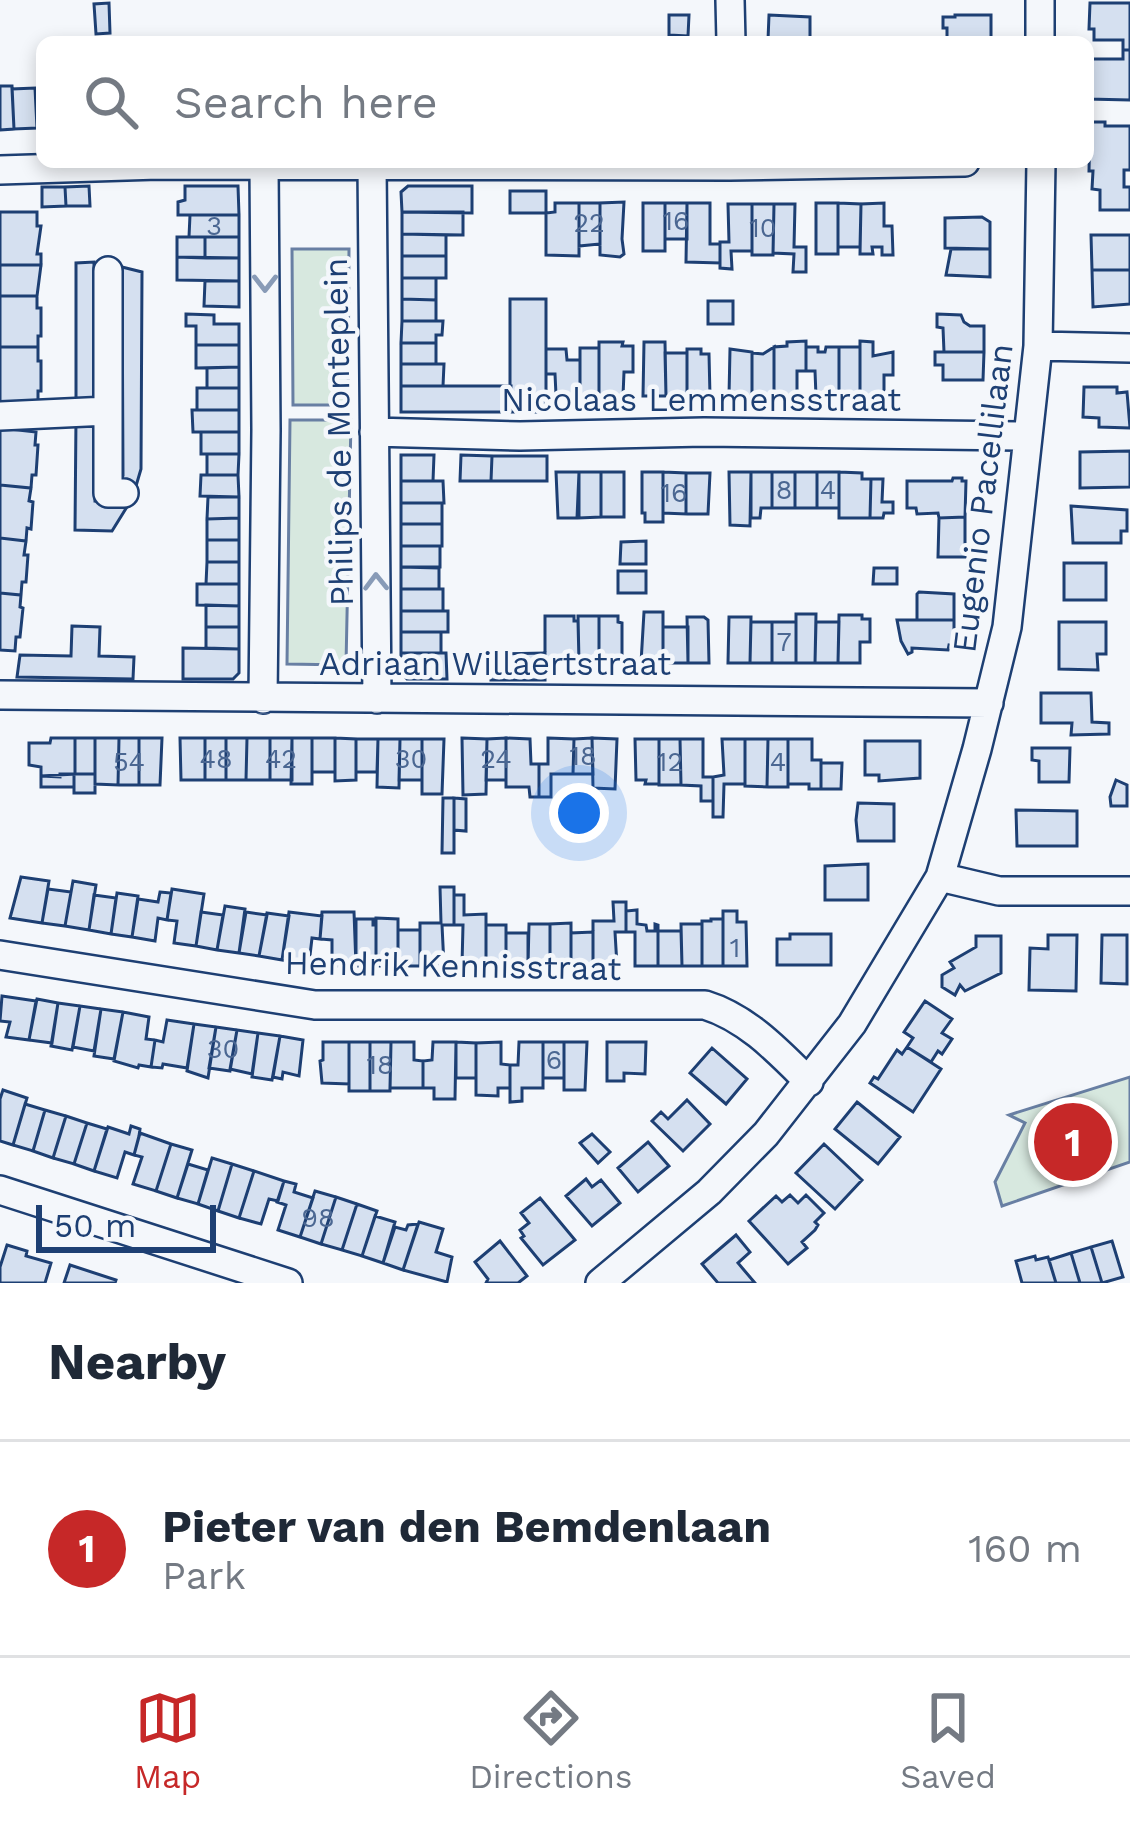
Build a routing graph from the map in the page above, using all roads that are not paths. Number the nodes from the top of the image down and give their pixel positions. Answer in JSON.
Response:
{"nodes":[{"id":1,"x":730,"y":0,"type":"edge"},
{"id":2,"x":1040,"y":0,"type":"edge"},
{"id":3,"x":731,"y":36,"type":"edge"},
{"id":4,"x":1040,"y":36,"type":"edge"},
{"id":5,"x":63,"y":168,"type":"edge"},
{"id":6,"x":264,"y":168,"type":"edge"},
{"id":7,"x":372,"y":168,"type":"edge"},
{"id":8,"x":1041,"y":168,"type":"edge"},
{"id":9,"x":0,"y":170,"type":"edge"},
{"id":10,"x":107,"y":271,"type":"dead end"},
{"id":11,"x":1038,"y":346,"type":"junction"},
{"id":12,"x":1130,"y":348,"type":"edge"},
{"id":13,"x":108,"y":411,"type":"junction"},
{"id":14,"x":0,"y":416,"type":"edge"},
{"id":15,"x":374,"y":432,"type":"junction"},
{"id":16,"x":1028,"y":436,"type":"junction"},
{"id":17,"x":124,"y":493,"type":"dead end"},
{"id":18,"x":0,"y":695,"type":"edge"},
{"id":19,"x":263,"y":699,"type":"junction"},
{"id":20,"x":377,"y":699,"type":"junction"},
{"id":21,"x":989,"y":703,"type":"junction"},
{"id":22,"x":940,"y":877,"type":"junction"},
{"id":23,"x":1130,"y":891,"type":"edge"},
{"id":24,"x":0,"y":955,"type":"edge"},
{"id":25,"x":809,"y":1082,"type":"junction"},
{"id":26,"x":0,"y":1190,"type":"edge"},
{"id":27,"x":288,"y":1283,"type":"edge"},
{"id":28,"x":600,"y":1283,"type":"edge"}],
"edges":[{"from":1,"to":3,"type":"street"},
{"from":2,"to":4,"type":"street"},
{"from":5,"to":9,"type":"street"},
{"from":6,"to":19,"type":"street","one_way":true},
{"from":7,"to":15,"type":"street","name":"Philips de Monteplein"},
{"from":8,"to":11,"type":"street","name":"Eugenio Pacellilaan"},
{"from":10,"to":13,"type":"street"},
{"from":11,"to":12,"type":"street"},
{"from":11,"to":16,"type":"street","name":"Eugenio Pacellilaan"},
{"from":13,"to":14,"type":"street"},
{"from":13,"to":17,"type":"street"},
{"from":15,"to":16,"type":"street","name":"Nicolaas Lemmensstraat"},
{"from":20,"to":15,"type":"street","name":"Philips de Monteplein","one_way":true},
{"from":16,"to":21,"type":"street","name":"Eugenio Pacellilaan"},
{"from":18,"to":19,"type":"street","name":"Adriaan Willaertstraat"},
{"from":19,"to":20,"type":"street","name":"Adriaan Willaertstraat"},
{"from":20,"to":21,"type":"street","name":"Adriaan Willaertstraat"},
{"from":21,"to":22,"type":"street","name":"Eugenio Pacellilaan"},
{"from":22,"to":23,"type":"street"},
{"from":22,"to":25,"type":"street","name":"Eugenio Pacellilaan"},
{"from":24,"to":25,"type":"street","name":"Hendrik Kennisstraat"},
{"from":25,"to":28,"type":"street","name":"Eugenio Pacellilaan"},
{"from":26,"to":27,"type":"street"}]}
